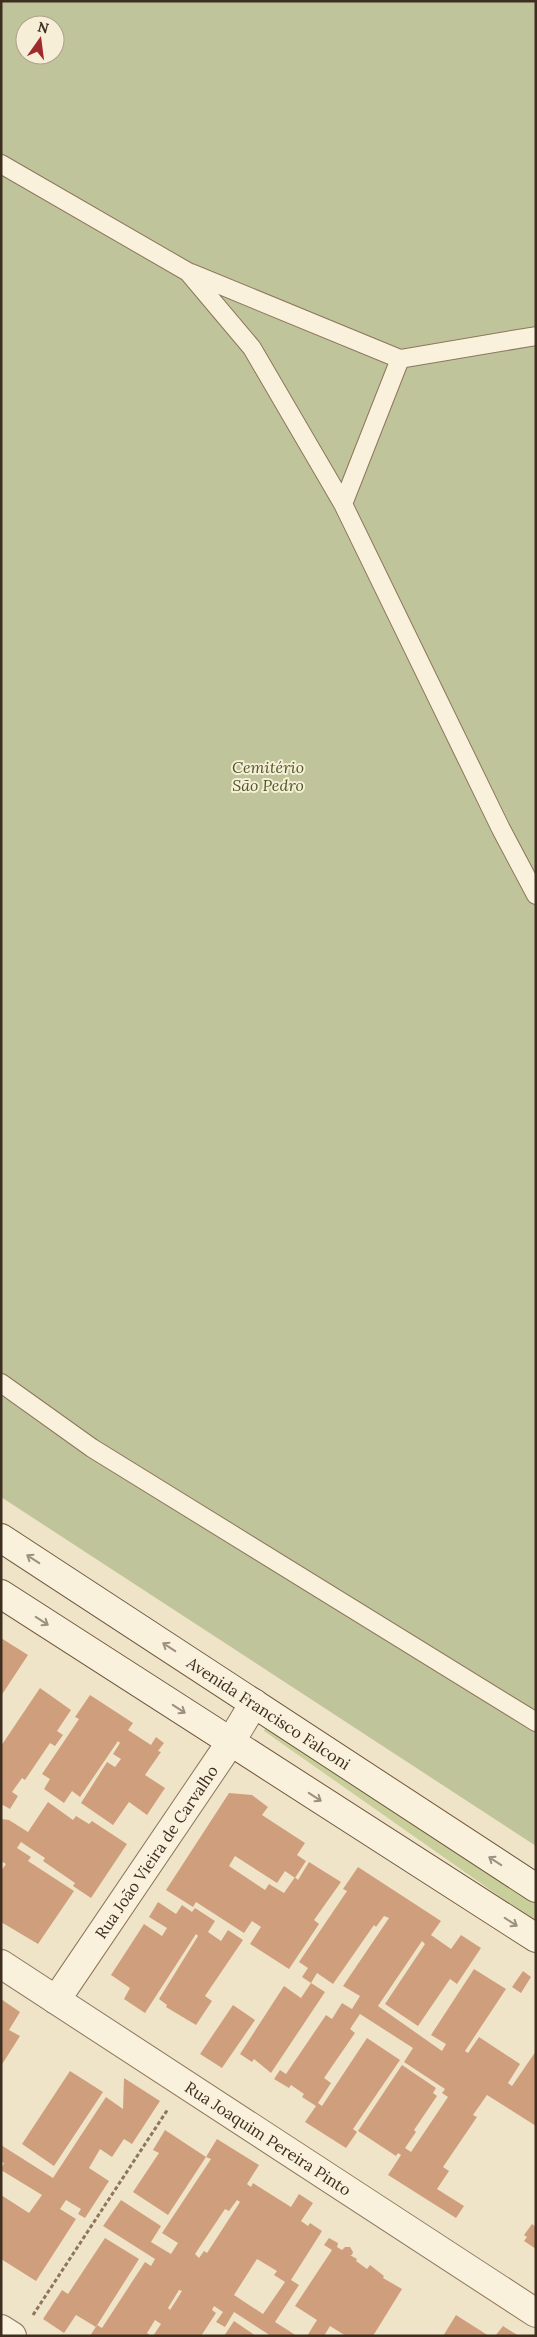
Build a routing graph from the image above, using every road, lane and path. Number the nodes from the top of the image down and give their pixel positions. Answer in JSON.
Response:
{"nodes":[{"id":1,"x":1,"y":164,"type":"edge"},
{"id":2,"x":188,"y":272,"type":"junction"},
{"id":3,"x":536,"y":336,"type":"edge"},
{"id":4,"x":400,"y":359,"type":"junction"},
{"id":5,"x":343,"y":504,"type":"junction"},
{"id":6,"x":536,"y":894,"type":"edge"},
{"id":7,"x":1,"y":1382,"type":"edge"},
{"id":8,"x":1,"y":1538,"type":"edge"},
{"id":9,"x":1,"y":1594,"type":"edge"},
{"id":10,"x":254,"y":1703,"type":"junction"},
{"id":11,"x":536,"y":1722,"type":"edge"},
{"id":12,"x":230,"y":1742,"type":"junction"},
{"id":13,"x":536,"y":1888,"type":"edge"},
{"id":14,"x":536,"y":1938,"type":"edge"},
{"id":15,"x":1,"y":1964,"type":"edge"},
{"id":16,"x":56,"y":2000,"type":"junction"},
{"id":17,"x":185,"y":2084,"type":"junction"},
{"id":18,"x":536,"y":2312,"type":"edge"},
{"id":19,"x":21,"y":2328,"type":"edge"},
{"id":20,"x":1,"y":2329,"type":"edge"}],
"edges":[{"from":1,"to":2,"type":"lane"},
{"from":2,"to":4,"type":"lane"},
{"from":2,"to":5,"type":"lane"},
{"from":3,"to":4,"type":"lane"},
{"from":4,"to":5,"type":"lane"},
{"from":5,"to":6,"type":"lane"},
{"from":7,"to":11,"type":"lane"},
{"from":10,"to":8,"type":"main road","name":"Avenida Francisco Falconi","one_way":true},
{"from":9,"to":12,"type":"main road","one_way":true},
{"from":10,"to":12,"type":"main road","name":"Rua João Vieira de Carvalho"},
{"from":13,"to":10,"type":"main road","name":"Avenida Francisco Falconi","one_way":true},
{"from":12,"to":14,"type":"main road","one_way":true},
{"from":12,"to":16,"type":"main road","name":"Rua João Vieira de Carvalho"},
{"from":15,"to":16,"type":"main road","name":"Rua Joaquim Pereira Pinto"},
{"from":16,"to":17,"type":"main road","name":"Rua Joaquim Pereira Pinto"},
{"from":17,"to":18,"type":"main road","name":"Rua Joaquim Pereira Pinto"},
{"from":17,"to":19,"type":"path"},
{"from":19,"to":20,"type":"main road"}]}
